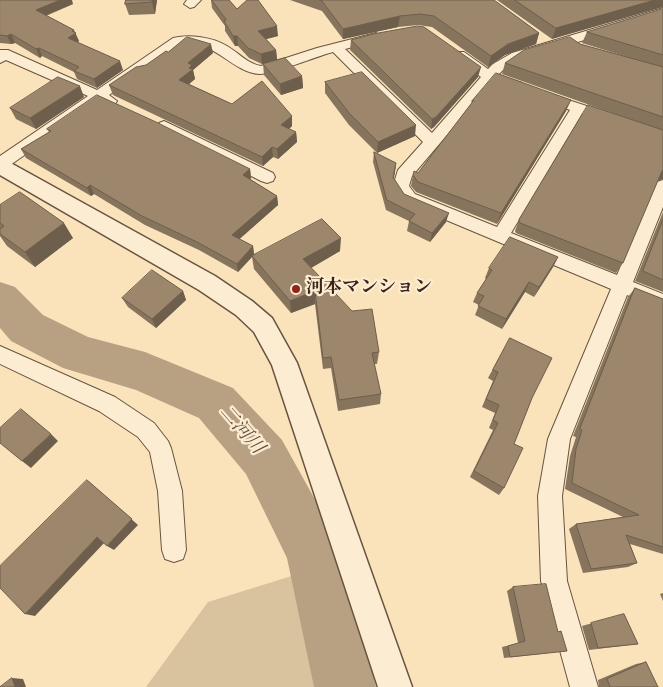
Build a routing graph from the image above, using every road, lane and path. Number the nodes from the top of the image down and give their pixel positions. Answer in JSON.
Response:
{"nodes":[{"id":1,"x":663,"y":12,"type":"edge"},
{"id":2,"x":534,"y":34,"type":"edge"},
{"id":3,"x":389,"y":35,"type":"edge"},
{"id":4,"x":550,"y":46,"type":"junction"},
{"id":5,"x":336,"y":47,"type":"junction"},
{"id":6,"x":451,"y":49,"type":"edge"},
{"id":7,"x":0,"y":59,"type":"edge"},
{"id":8,"x":490,"y":76,"type":"junction"},
{"id":9,"x":100,"y":96,"type":"junction"},
{"id":10,"x":125,"y":108,"type":"edge"},
{"id":11,"x":578,"y":108,"type":"junction"},
{"id":12,"x":149,"y":119,"type":"edge"},
{"id":13,"x":663,"y":136,"type":"edge"},
{"id":14,"x":432,"y":142,"type":"junction"},
{"id":15,"x":0,"y":165,"type":"edge"},
{"id":16,"x":268,"y":177,"type":"dead end"},
{"id":17,"x":663,"y":186,"type":"edge"},
{"id":18,"x":500,"y":236,"type":"junction"},
{"id":19,"x":621,"y":284,"type":"junction"},
{"id":20,"x":663,"y":302,"type":"edge"},
{"id":21,"x":0,"y":355,"type":"edge"},
{"id":22,"x":174,"y":550,"type":"dead end"},
{"id":23,"x":395,"y":687,"type":"edge"},
{"id":24,"x":584,"y":687,"type":"edge"}],
"edges":[{"from":1,"to":4,"type":"street"},
{"from":2,"to":4,"type":"street"},
{"from":3,"to":5,"type":"street"},
{"from":4,"to":8,"type":"street"},
{"from":5,"to":9,"type":"street"},
{"from":5,"to":14,"type":"street"},
{"from":6,"to":8,"type":"street"},
{"from":7,"to":9,"type":"street"},
{"from":8,"to":11,"type":"street"},
{"from":8,"to":14,"type":"street"},
{"from":9,"to":10,"type":"street"},
{"from":9,"to":15,"type":"street"},
{"from":11,"to":13,"type":"street"},
{"from":11,"to":18,"type":"street"},
{"from":12,"to":16,"type":"street"},
{"from":14,"to":18,"type":"street"},
{"from":15,"to":23,"type":"street"},
{"from":17,"to":19,"type":"street"},
{"from":18,"to":19,"type":"street"},
{"from":19,"to":20,"type":"street"},
{"from":19,"to":24,"type":"street"},
{"from":21,"to":22,"type":"street"}]}
